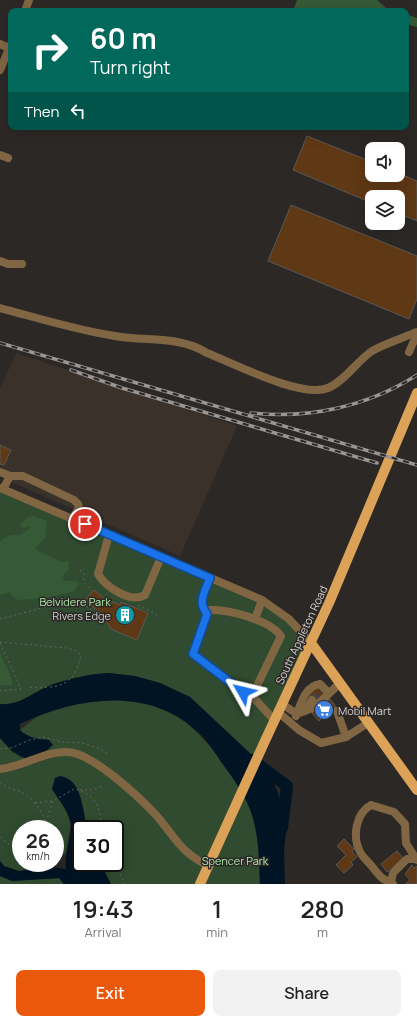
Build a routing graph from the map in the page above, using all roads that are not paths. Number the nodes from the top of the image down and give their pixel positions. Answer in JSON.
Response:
{"nodes":[{"id":1,"x":8,"y":52,"type":"edge"},
{"id":2,"x":0,"y":70,"type":"edge"},
{"id":3,"x":0,"y":155,"type":"edge"},
{"id":4,"x":8,"y":158,"type":"dead end"},
{"id":5,"x":0,"y":261,"type":"edge"},
{"id":6,"x":22,"y":264,"type":"dead end"},
{"id":7,"x":0,"y":308,"type":"edge"},
{"id":8,"x":417,"y":333,"type":"edge"},
{"id":9,"x":409,"y":352,"type":"dead end"},
{"id":10,"x":416,"y":399,"type":"edge"},
{"id":11,"x":0,"y":472,"type":"edge"},
{"id":12,"x":10,"y":476,"type":"junction"},
{"id":13,"x":1,"y":488,"type":"edge"},
{"id":14,"x":72,"y":519,"type":"junction"},
{"id":15,"x":110,"y":535,"type":"junction"},
{"id":16,"x":161,"y":557,"type":"junction"},
{"id":17,"x":210,"y":578,"type":"junction"},
{"id":18,"x":262,"y":600,"type":"junction"},
{"id":19,"x":207,"y":614,"type":"junction"},
{"id":20,"x":255,"y":619,"type":"junction"},
{"id":21,"x":311,"y":643,"type":"junction"},
{"id":22,"x":330,"y":688,"type":"junction"},
{"id":23,"x":252,"y":696,"type":"junction"},
{"id":24,"x":312,"y":700,"type":"tunnel mouth"},
{"id":25,"x":337,"y":711,"type":"dead end"},
{"id":26,"x":278,"y":712,"type":"junction"},
{"id":27,"x":301,"y":712,"type":"junction"},
{"id":28,"x":368,"y":723,"type":"junction"},
{"id":29,"x":293,"y":726,"type":"junction"},
{"id":30,"x":346,"y":737,"type":"junction"},
{"id":31,"x":0,"y":769,"type":"edge"},
{"id":32,"x":417,"y":790,"type":"edge"},
{"id":33,"x":416,"y":860,"type":"edge"},
{"id":34,"x":209,"y":866,"type":"junction"},
{"id":35,"x":392,"y":883,"type":"edge"},
{"id":36,"x":200,"y":884,"type":"edge"}],
"edges":[{"from":1,"to":2,"type":"street"},
{"from":3,"to":4,"type":"street"},
{"from":5,"to":6,"type":"street"},
{"from":7,"to":8,"type":"street"},
{"from":8,"to":9,"type":"street"},
{"from":10,"to":21,"type":"main road","name":"South Appleton Road"},
{"from":11,"to":12,"type":"street"},
{"from":12,"to":13,"type":"street"},
{"from":12,"to":14,"type":"street"},
{"from":13,"to":14,"type":"street"},
{"from":14,"to":15,"type":"street"},
{"from":15,"to":16,"type":"street"},
{"from":15,"to":16,"type":"street"},
{"from":16,"to":17,"type":"street"},
{"from":17,"to":18,"type":"street"},
{"from":17,"to":19,"type":"street"},
{"from":18,"to":20,"type":"street"},
{"from":18,"to":21,"type":"street"},
{"from":19,"to":20,"type":"street"},
{"from":19,"to":23,"type":"street"},
{"from":20,"to":23,"type":"street"},
{"from":21,"to":22,"type":"main road"},
{"from":21,"to":26,"type":"main road","name":"South Appleton Road"},
{"from":22,"to":27,"type":"street"},
{"from":22,"to":27,"type":"street"},
{"from":22,"to":28,"type":"main road"},
{"from":23,"to":26,"type":"street"},
{"from":24,"to":27,"type":"street"},
{"from":25,"to":30,"type":"street"},
{"from":26,"to":27,"type":"street"},
{"from":26,"to":29,"type":"street"},
{"from":26,"to":34,"type":"main road","name":"South Appleton Road"},
{"from":27,"to":29,"type":"street"},
{"from":28,"to":30,"type":"street"},
{"from":28,"to":32,"type":"main road"},
{"from":29,"to":30,"type":"street"},
{"from":31,"to":34,"type":"street"},
{"from":33,"to":35,"type":"street"},
{"from":33,"to":35,"type":"street"},
{"from":34,"to":36,"type":"main road","name":"South Appleton Road"}]}
